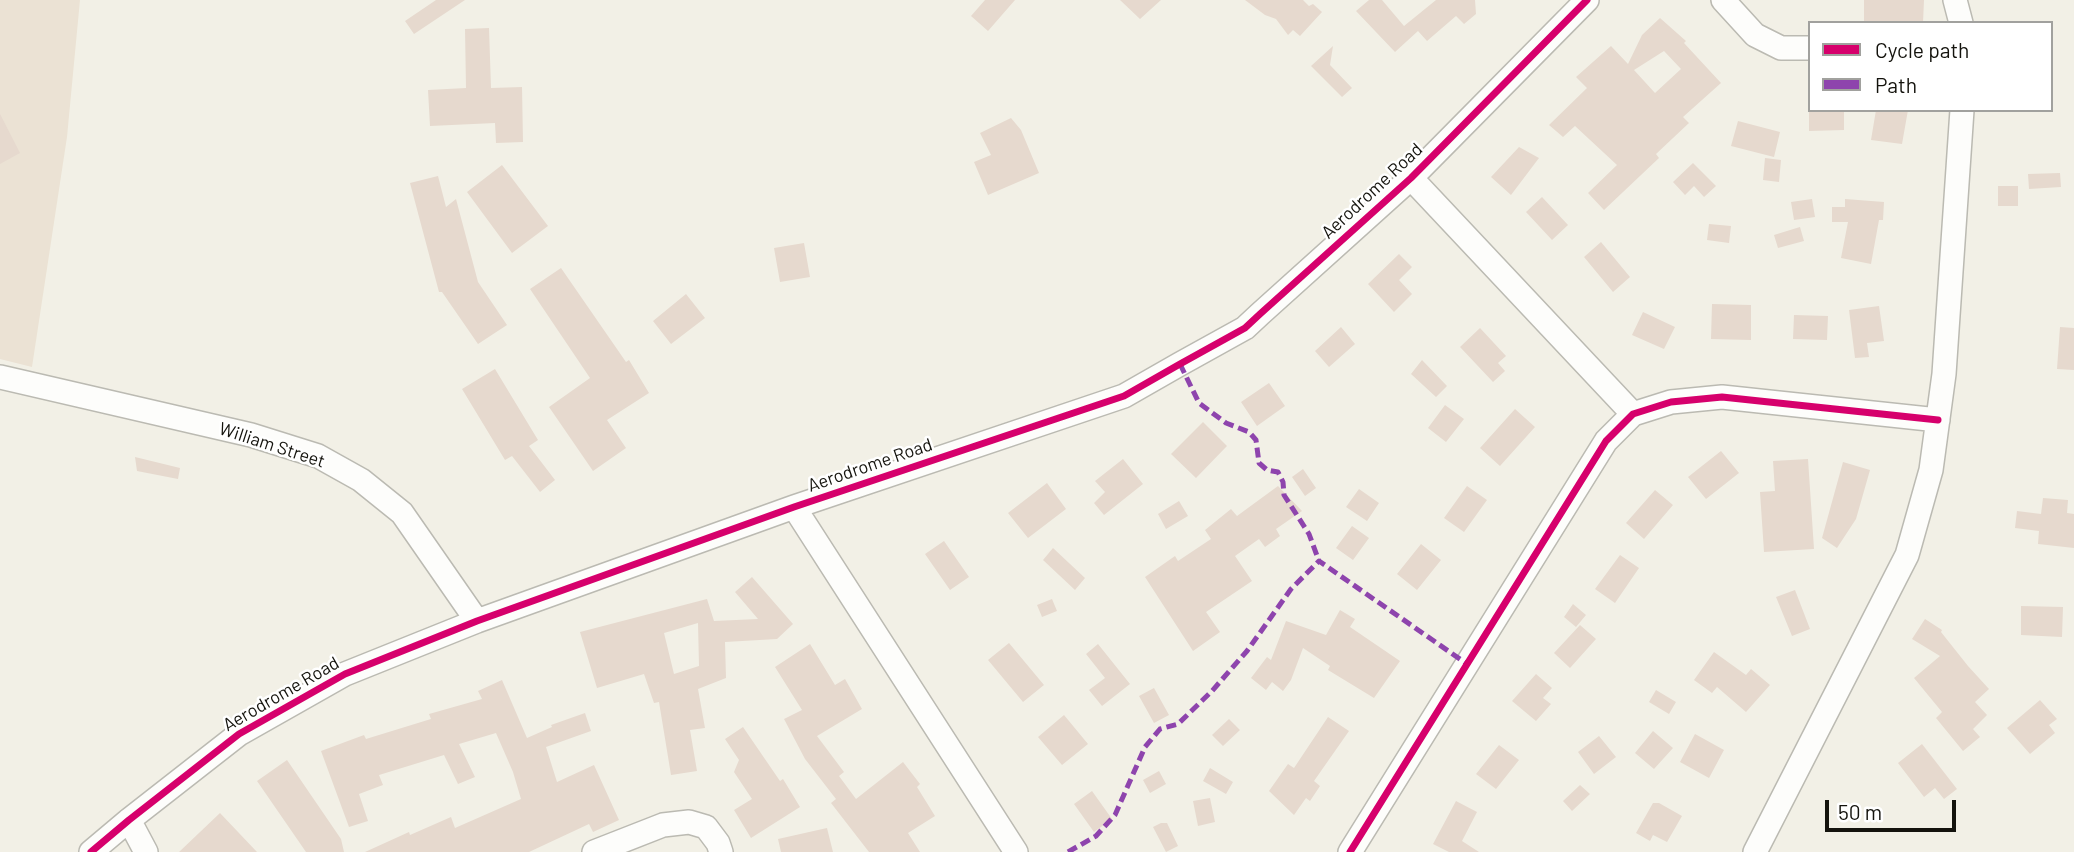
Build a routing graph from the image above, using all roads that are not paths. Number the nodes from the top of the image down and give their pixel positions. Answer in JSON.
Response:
{"nodes":[{"id":1,"x":1587,"y":0,"type":"edge"},
{"id":2,"x":1724,"y":0,"type":"edge"},
{"id":3,"x":1955,"y":0,"type":"edge"},
{"id":4,"x":1960,"y":21,"type":"edge"},
{"id":5,"x":1808,"y":48,"type":"edge"},
{"id":6,"x":1962,"y":112,"type":"edge"},
{"id":7,"x":1411,"y":178,"type":"junction"},
{"id":8,"x":0,"y":377,"type":"edge"},
{"id":9,"x":1633,"y":414,"type":"junction"},
{"id":10,"x":1938,"y":420,"type":"junction"},
{"id":11,"x":794,"y":507,"type":"junction"},
{"id":12,"x":477,"y":621,"type":"junction"},
{"id":13,"x":129,"y":820,"type":"junction"},
{"id":14,"x":91,"y":852,"type":"edge"},
{"id":15,"x":146,"y":852,"type":"edge"},
{"id":16,"x":594,"y":852,"type":"edge"},
{"id":17,"x":721,"y":852,"type":"edge"},
{"id":18,"x":1016,"y":852,"type":"edge"},
{"id":19,"x":1350,"y":852,"type":"edge"},
{"id":20,"x":1755,"y":852,"type":"edge"}],
"edges":[{"from":1,"to":7,"type":"street","name":"Aerodrome Road"},
{"from":2,"to":5,"type":"street"},
{"from":3,"to":4,"type":"street"},
{"from":6,"to":10,"type":"street"},
{"from":7,"to":9,"type":"street"},
{"from":7,"to":11,"type":"street","name":"Aerodrome Road"},
{"from":8,"to":12,"type":"street","name":"William Street"},
{"from":9,"to":10,"type":"street"},
{"from":9,"to":19,"type":"street"},
{"from":10,"to":20,"type":"street"},
{"from":11,"to":12,"type":"street","name":"Aerodrome Road"},
{"from":11,"to":18,"type":"street"},
{"from":12,"to":13,"type":"street","name":"Aerodrome Road"},
{"from":13,"to":14,"type":"street","name":"Aerodrome Road"},
{"from":13,"to":15,"type":"street"},
{"from":16,"to":17,"type":"street"}]}
